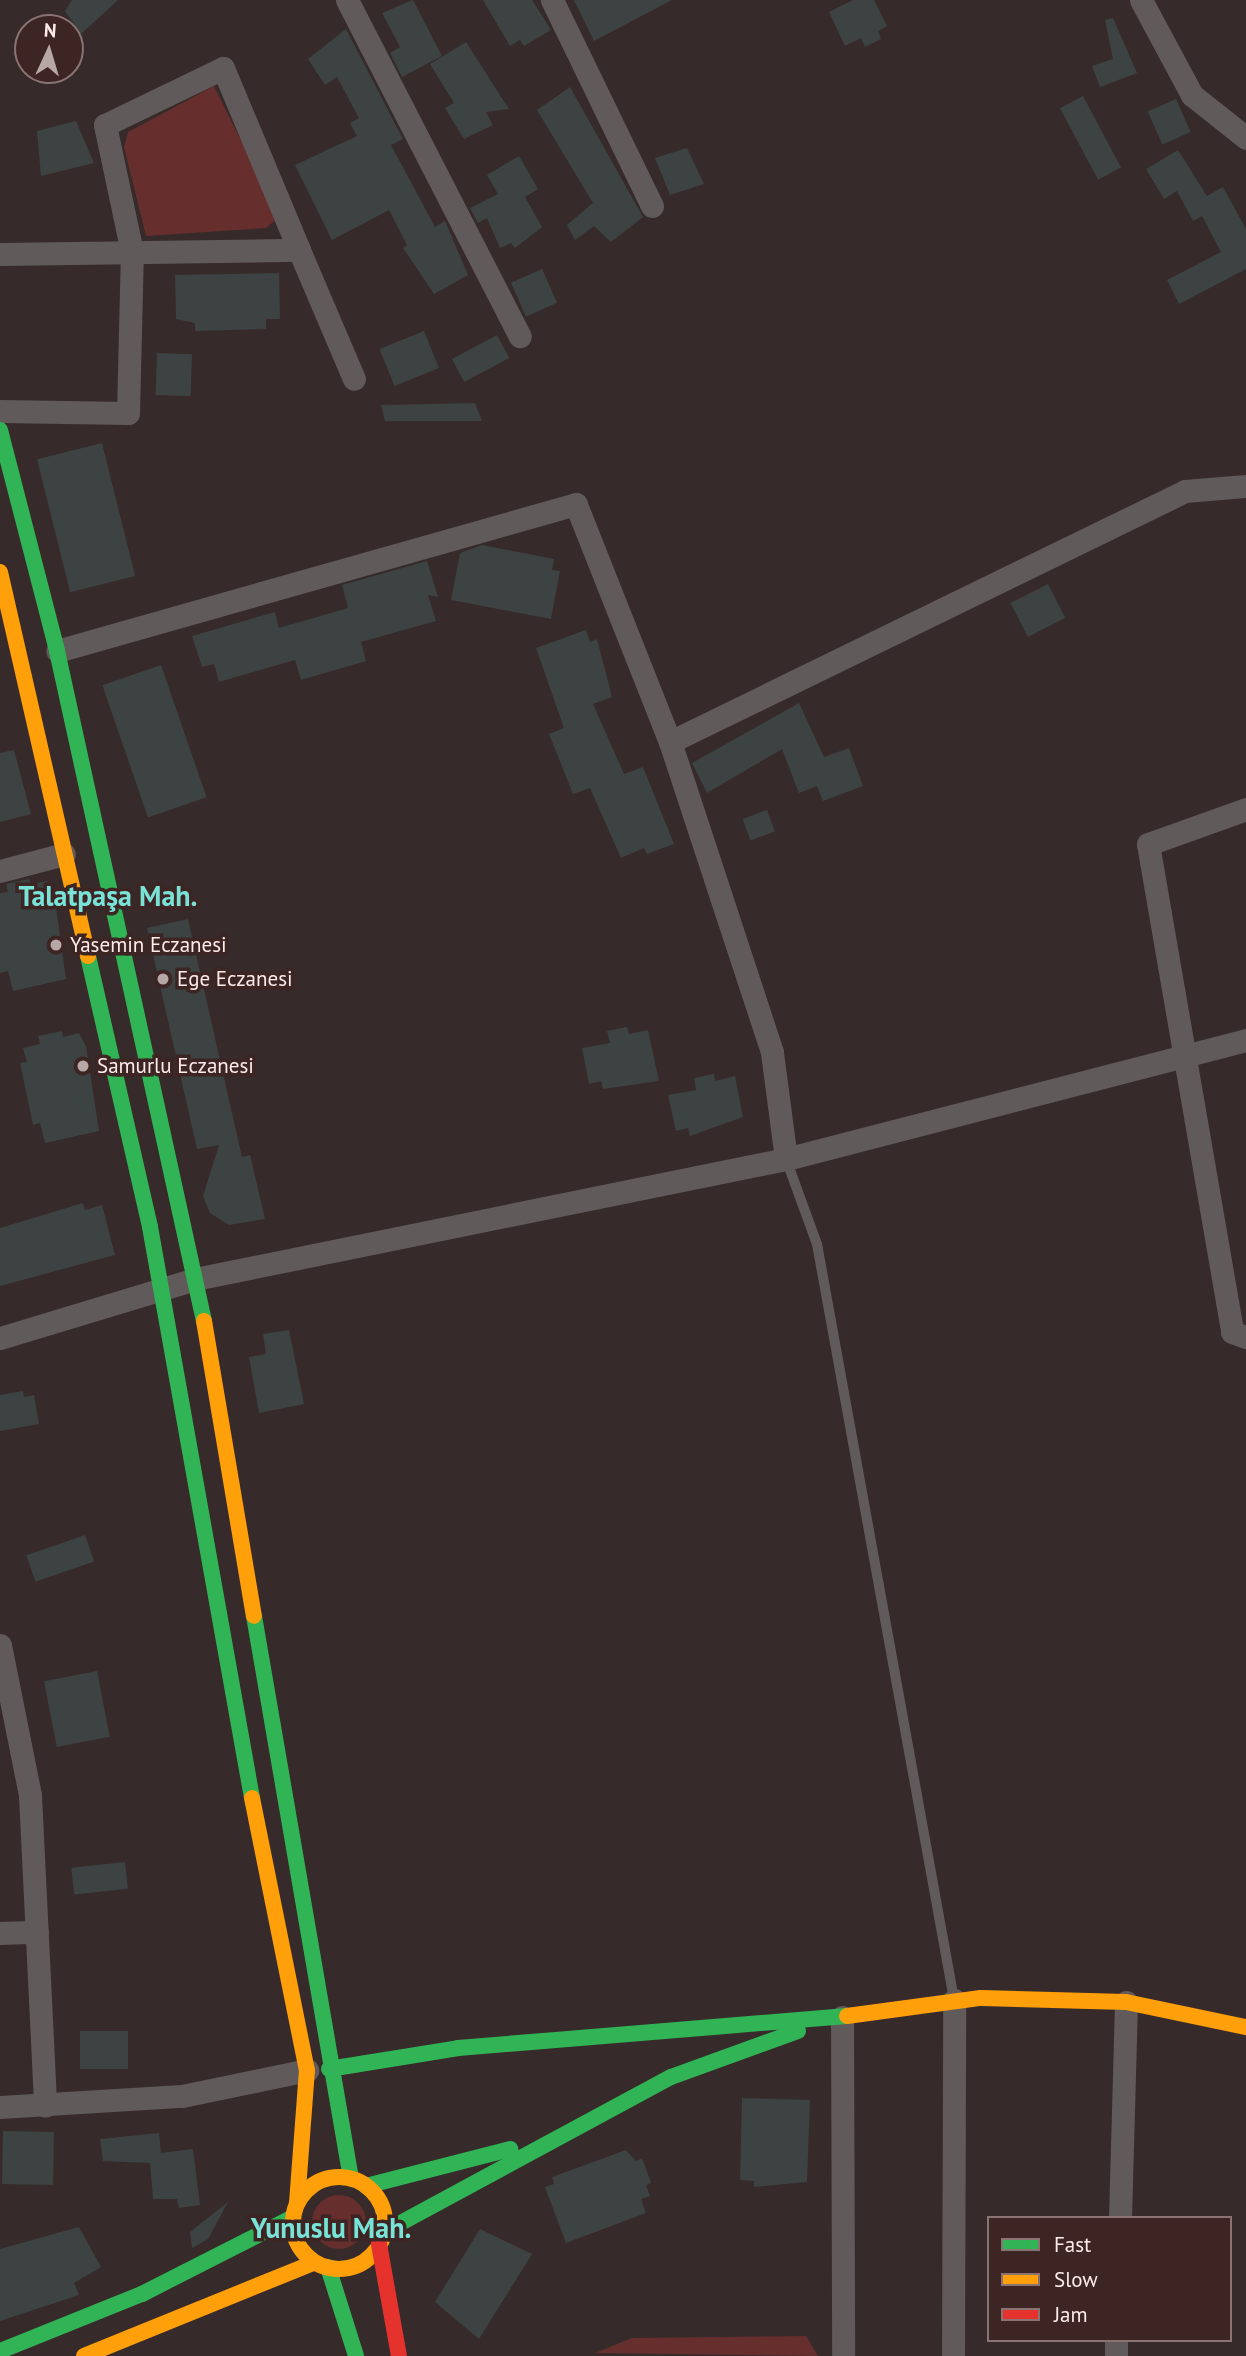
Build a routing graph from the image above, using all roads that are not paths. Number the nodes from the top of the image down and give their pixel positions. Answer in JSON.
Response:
{"nodes":[{"id":1,"x":347,"y":0,"type":"edge"},
{"id":2,"x":552,"y":0,"type":"edge"},
{"id":3,"x":1141,"y":0,"type":"edge"},
{"id":4,"x":1246,"y":138,"type":"edge"},
{"id":5,"x":652,"y":206,"type":"dead end"},
{"id":6,"x":299,"y":250,"type":"junction"},
{"id":7,"x":132,"y":252,"type":"junction"},
{"id":8,"x":0,"y":254,"type":"edge"},
{"id":9,"x":520,"y":336,"type":"dead end"},
{"id":10,"x":354,"y":379,"type":"dead end"},
{"id":11,"x":0,"y":411,"type":"edge"},
{"id":12,"x":0,"y":430,"type":"edge"},
{"id":13,"x":1246,"y":486,"type":"edge"},
{"id":14,"x":0,"y":572,"type":"edge"},
{"id":15,"x":5,"y":608,"type":"edge"},
{"id":16,"x":57,"y":651,"type":"junction"},
{"id":17,"x":670,"y":742,"type":"junction"},
{"id":18,"x":1246,"y":809,"type":"edge"},
{"id":19,"x":64,"y":855,"type":"junction"},
{"id":20,"x":0,"y":871,"type":"edge"},
{"id":21,"x":1246,"y":1040,"type":"edge"},
{"id":22,"x":1188,"y":1055,"type":"junction"},
{"id":23,"x":786,"y":1159,"type":"junction"},
{"id":24,"x":195,"y":1279,"type":"junction"},
{"id":25,"x":160,"y":1287,"type":"junction"},
{"id":26,"x":1246,"y":1337,"type":"edge"},
{"id":27,"x":0,"y":1338,"type":"edge"},
{"id":28,"x":0,"y":1645,"type":"edge"},
{"id":29,"x":0,"y":1933,"type":"edge"},
{"id":30,"x":37,"y":1933,"type":"junction"},
{"id":31,"x":954,"y":2000,"type":"junction"},
{"id":32,"x":1126,"y":2002,"type":"junction"},
{"id":33,"x":842,"y":2017,"type":"junction"},
{"id":34,"x":1246,"y":2027,"type":"edge"},
{"id":35,"x":318,"y":2069,"type":"junction"},
{"id":36,"x":46,"y":2106,"type":"junction"},
{"id":37,"x":0,"y":2107,"type":"edge"},
{"id":38,"x":546,"y":2141,"type":"junction"},
{"id":39,"x":358,"y":2183,"type":"junction"},
{"id":40,"x":295,"y":2210,"type":"junction"},
{"id":41,"x":1120,"y":2216,"type":"edge"},
{"id":42,"x":382,"y":2238,"type":"junction"},
{"id":43,"x":321,"y":2265,"type":"junction"},
{"id":44,"x":0,"y":2351,"type":"edge"},
{"id":45,"x":85,"y":2356,"type":"edge"},
{"id":46,"x":356,"y":2356,"type":"edge"},
{"id":47,"x":399,"y":2356,"type":"edge"},
{"id":48,"x":843,"y":2356,"type":"edge"},
{"id":49,"x":953,"y":2356,"type":"edge"}],
"edges":[{"from":1,"to":9,"type":"street"},
{"from":2,"to":5,"type":"street"},
{"from":3,"to":4,"type":"street"},
{"from":6,"to":7,"type":"street"},
{"from":6,"to":7,"type":"street"},
{"from":6,"to":10,"type":"street"},
{"from":7,"to":8,"type":"street"},
{"from":7,"to":11,"type":"street"},
{"from":12,"to":16,"type":"main road"},
{"from":13,"to":17,"type":"street"},
{"from":14,"to":15,"type":"main road"},
{"from":15,"to":19,"type":"main road"},
{"from":16,"to":17,"type":"street"},
{"from":16,"to":24,"type":"main road"},
{"from":17,"to":23,"type":"street"},
{"from":18,"to":22,"type":"street"},
{"from":19,"to":20,"type":"street"},
{"from":19,"to":25,"type":"main road"},
{"from":21,"to":22,"type":"street"},
{"from":22,"to":23,"type":"street"},
{"from":22,"to":26,"type":"street"},
{"from":23,"to":24,"type":"street"},
{"from":23,"to":31,"type":"lane"},
{"from":24,"to":25,"type":"street"},
{"from":24,"to":35,"type":"main road"},
{"from":25,"to":27,"type":"street"},
{"from":25,"to":35,"type":"main road"},
{"from":28,"to":30,"type":"street"},
{"from":29,"to":30,"type":"street"},
{"from":30,"to":36,"type":"street"},
{"from":31,"to":32,"type":"main road"},
{"from":31,"to":33,"type":"main road"},
{"from":31,"to":49,"type":"street"},
{"from":32,"to":34,"type":"main road"},
{"from":32,"to":41,"type":"street"},
{"from":33,"to":35,"type":"main road"},
{"from":33,"to":38,"type":"main road"},
{"from":33,"to":48,"type":"street"},
{"from":35,"to":36,"type":"street"},
{"from":35,"to":39,"type":"main road"},
{"from":35,"to":40,"type":"main road"},
{"from":36,"to":37,"type":"street"},
{"from":38,"to":39,"type":"main road"},
{"from":38,"to":42,"type":"main road"},
{"from":39,"to":40,"type":"main road"},
{"from":39,"to":42,"type":"main road"},
{"from":40,"to":43,"type":"main road"},
{"from":40,"to":44,"type":"main road"},
{"from":42,"to":43,"type":"main road"},
{"from":42,"to":47,"type":"main road"},
{"from":43,"to":45,"type":"main road"},
{"from":43,"to":46,"type":"main road"}]}
